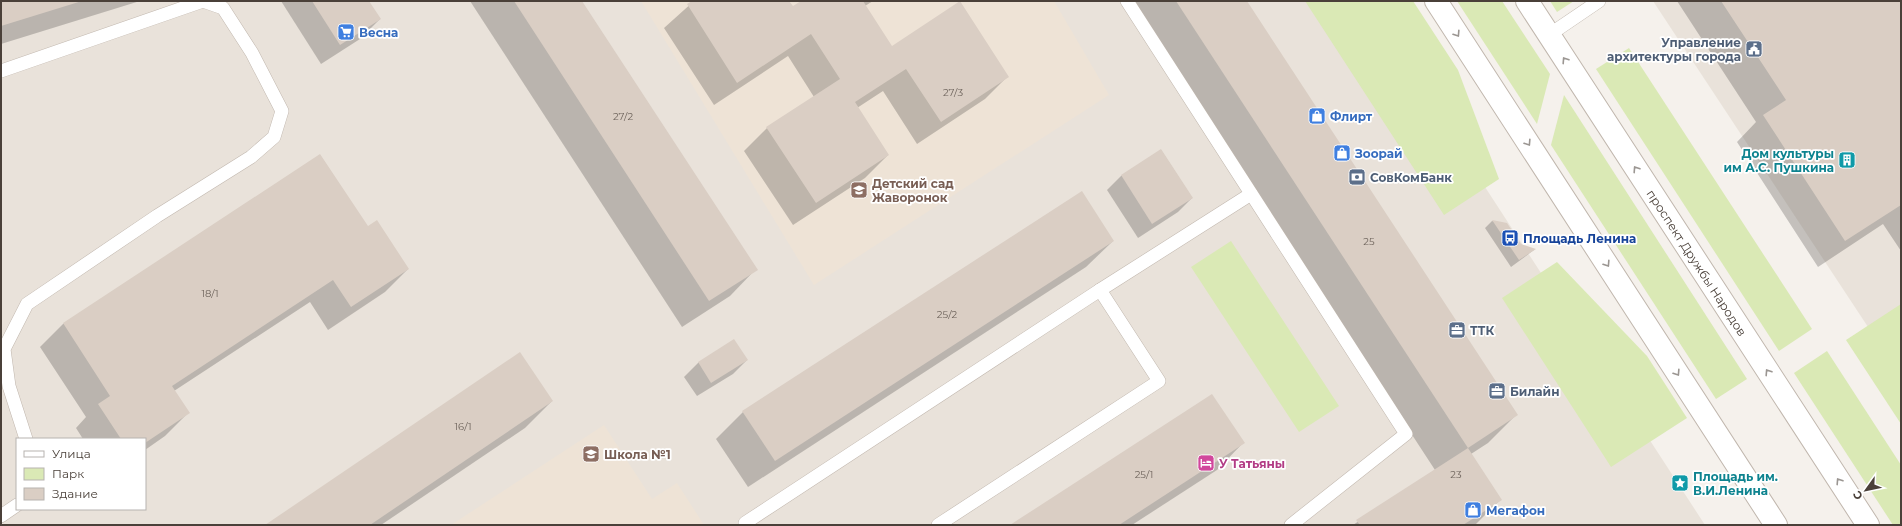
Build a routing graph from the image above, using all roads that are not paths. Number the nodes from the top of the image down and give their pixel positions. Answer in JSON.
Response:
{"nodes":[{"id":1,"x":203,"y":1,"type":"edge"},
{"id":2,"x":1127,"y":1,"type":"edge"},
{"id":3,"x":1436,"y":1,"type":"edge"},
{"id":4,"x":1527,"y":1,"type":"edge"},
{"id":5,"x":1599,"y":1,"type":"edge"},
{"id":6,"x":1549,"y":35,"type":"junction"},
{"id":7,"x":1,"y":71,"type":"edge"},
{"id":8,"x":1251,"y":194,"type":"junction"},
{"id":9,"x":1100,"y":290,"type":"junction"},
{"id":10,"x":26,"y":438,"type":"edge"},
{"id":11,"x":16,"y":505,"type":"edge"},
{"id":12,"x":1,"y":516,"type":"edge"},
{"id":13,"x":745,"y":523,"type":"dead end"},
{"id":14,"x":938,"y":525,"type":"edge"},
{"id":15,"x":1291,"y":525,"type":"edge"},
{"id":16,"x":1776,"y":525,"type":"edge"},
{"id":17,"x":1868,"y":525,"type":"edge"}],
"edges":[{"from":1,"to":7,"type":"lane"},
{"from":1,"to":10,"type":"lane"},
{"from":2,"to":8,"type":"lane"},
{"from":3,"to":16,"type":"street","one_way":true},
{"from":4,"to":6,"type":"street","name":"проспект Дружбы Народов"},
{"from":5,"to":6,"type":"lane"},
{"from":17,"to":6,"type":"street","name":"проспект Дружбы Народов","one_way":true},
{"from":8,"to":9,"type":"lane"},
{"from":8,"to":15,"type":"lane"},
{"from":9,"to":13,"type":"lane"},
{"from":9,"to":14,"type":"lane"},
{"from":11,"to":12,"type":"lane"}]}
